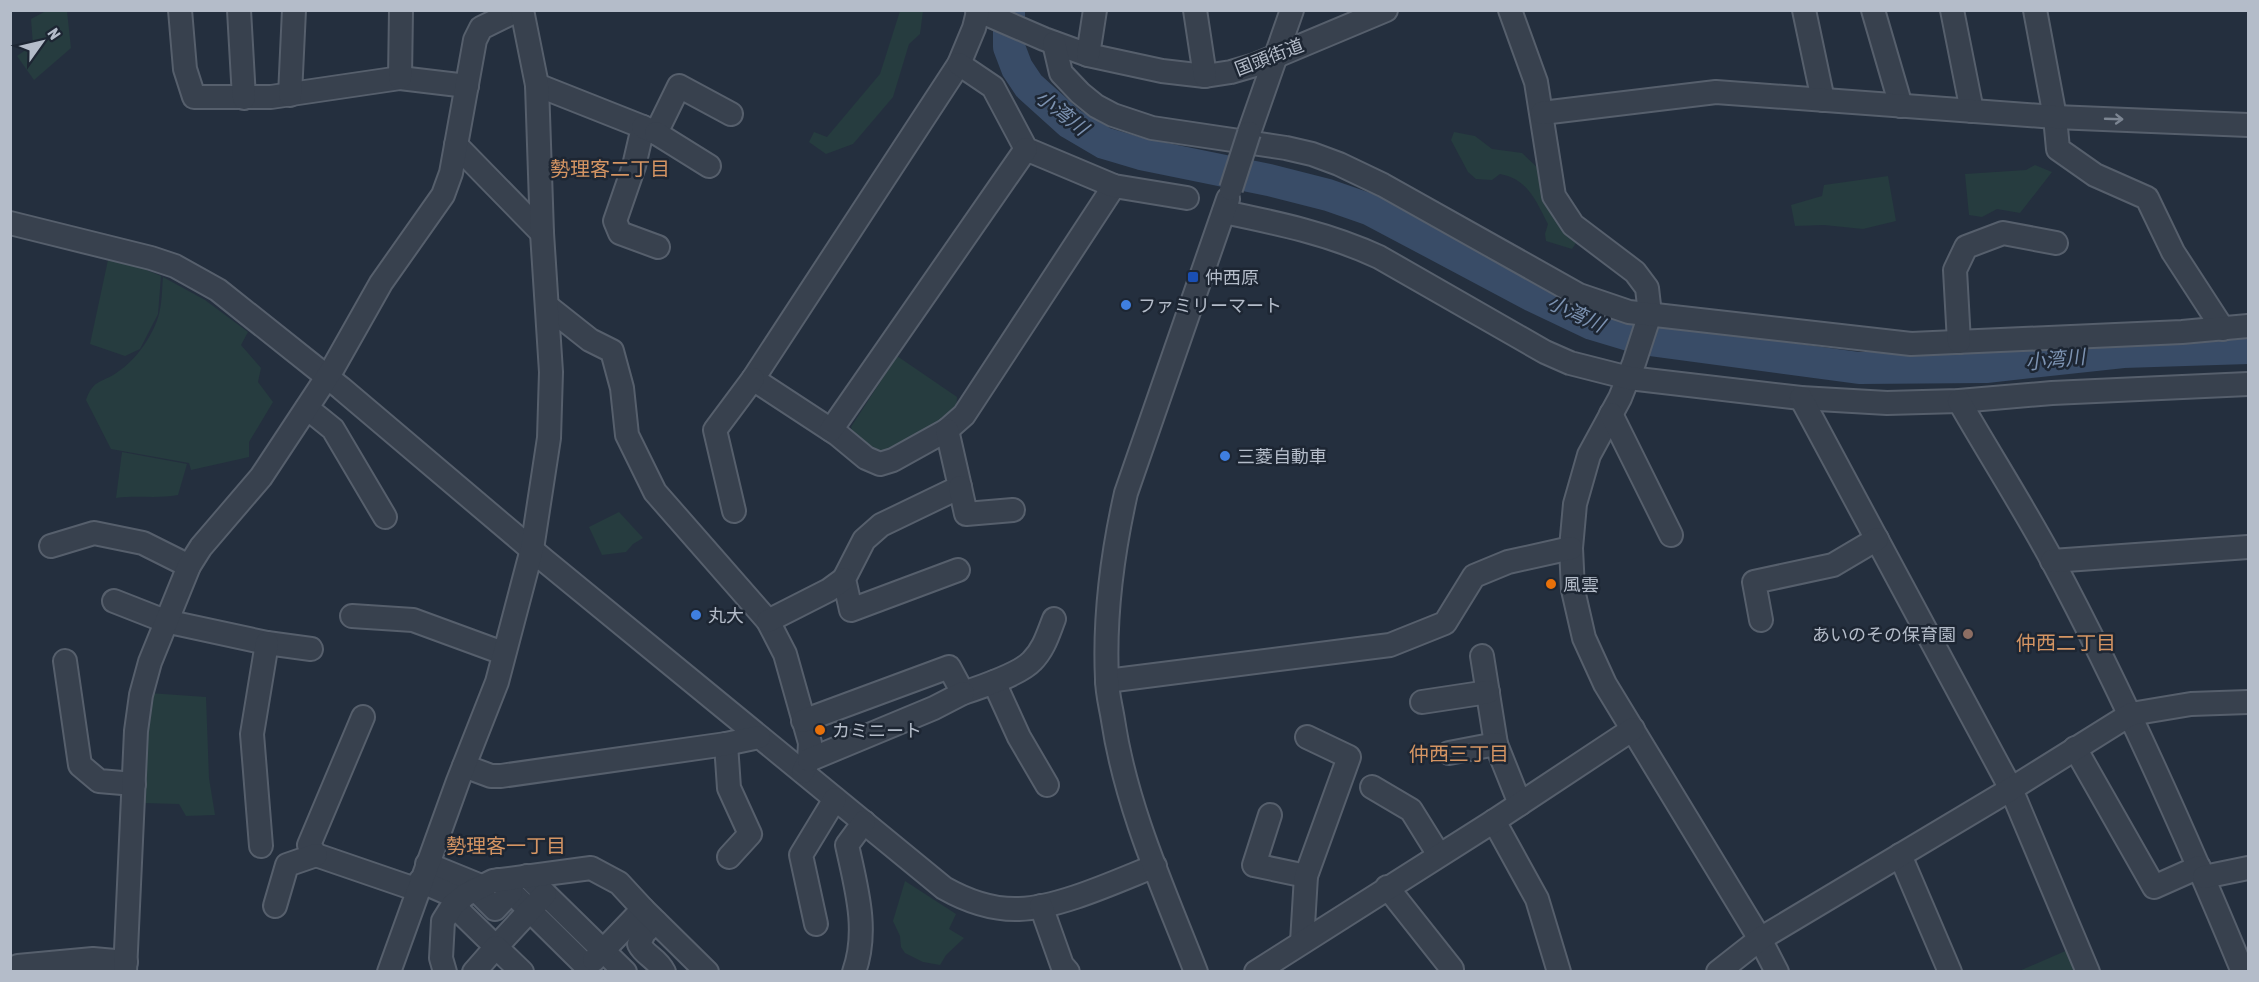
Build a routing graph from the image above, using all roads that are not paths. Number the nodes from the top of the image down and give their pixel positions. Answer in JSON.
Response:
{"nodes":[{"id":1,"x":180,"y":10,"type":"edge"},
{"id":2,"x":240,"y":10,"type":"edge"},
{"id":3,"x":294,"y":10,"type":"edge"},
{"id":4,"x":401,"y":10,"type":"edge"},
{"id":5,"x":520,"y":10,"type":"edge"},
{"id":6,"x":1095,"y":10,"type":"edge"},
{"id":7,"x":1195,"y":10,"type":"edge"},
{"id":8,"x":1292,"y":10,"type":"edge"},
{"id":9,"x":1386,"y":10,"type":"edge"},
{"id":10,"x":1510,"y":10,"type":"edge"},
{"id":11,"x":1804,"y":10,"type":"edge"},
{"id":12,"x":1873,"y":10,"type":"edge"},
{"id":13,"x":1952,"y":10,"type":"edge"},
{"id":14,"x":2035,"y":10,"type":"edge"},
{"id":15,"x":982,"y":13,"type":"edge"},
{"id":16,"x":1049,"y":41,"type":"junction"},
{"id":17,"x":1088,"y":55,"type":"junction"},
{"id":18,"x":1276,"y":56,"type":"junction"},
{"id":19,"x":959,"y":64,"type":"junction"},
{"id":20,"x":1205,"y":76,"type":"junction"},
{"id":21,"x":400,"y":78,"type":"junction"},
{"id":22,"x":537,"y":85,"type":"junction"},
{"id":23,"x":467,"y":86,"type":"junction"},
{"id":24,"x":290,"y":95,"type":"junction"},
{"id":25,"x":244,"y":98,"type":"junction"},
{"id":26,"x":1822,"y":100,"type":"junction"},
{"id":27,"x":1901,"y":106,"type":"junction"},
{"id":28,"x":1972,"y":111,"type":"junction"},
{"id":29,"x":1542,"y":113,"type":"junction"},
{"id":30,"x":732,"y":114,"type":"dead end"},
{"id":31,"x":2055,"y":117,"type":"junction"},
{"id":32,"x":2248,"y":124,"type":"edge"},
{"id":33,"x":649,"y":130,"type":"junction"},
{"id":34,"x":456,"y":145,"type":"junction"},
{"id":35,"x":1026,"y":149,"type":"junction"},
{"id":36,"x":709,"y":166,"type":"dead end"},
{"id":37,"x":1114,"y":186,"type":"junction"},
{"id":38,"x":1187,"y":198,"type":"dead end"},
{"id":39,"x":1224,"y":212,"type":"junction"},
{"id":40,"x":10,"y":223,"type":"edge"},
{"id":41,"x":542,"y":233,"type":"junction"},
{"id":42,"x":2056,"y":243,"type":"dead end"},
{"id":43,"x":658,"y":247,"type":"dead end"},
{"id":44,"x":547,"y":306,"type":"junction"},
{"id":45,"x":1650,"y":314,"type":"junction"},
{"id":46,"x":2248,"y":326,"type":"edge"},
{"id":47,"x":2223,"y":328,"type":"junction"},
{"id":48,"x":1959,"y":342,"type":"junction"},
{"id":49,"x":326,"y":376,"type":"junction"},
{"id":50,"x":1629,"y":378,"type":"junction"},
{"id":51,"x":753,"y":379,"type":"junction"},
{"id":52,"x":2248,"y":384,"type":"edge"},
{"id":53,"x":1802,"y":399,"type":"junction"},
{"id":54,"x":1959,"y":401,"type":"junction"},
{"id":55,"x":307,"y":408,"type":"junction"},
{"id":56,"x":1611,"y":414,"type":"junction"},
{"id":57,"x":831,"y":430,"type":"junction"},
{"id":58,"x":947,"y":430,"type":"junction"},
{"id":59,"x":960,"y":487,"type":"junction"},
{"id":60,"x":1013,"y":510,"type":"dead end"},
{"id":61,"x":734,"y":511,"type":"dead end"},
{"id":62,"x":385,"y":517,"type":"dead end"},
{"id":63,"x":1671,"y":535,"type":"dead end"},
{"id":64,"x":1877,"y":539,"type":"junction"},
{"id":65,"x":51,"y":546,"type":"dead end"},
{"id":66,"x":2248,"y":547,"type":"edge"},
{"id":67,"x":532,"y":549,"type":"junction"},
{"id":68,"x":1571,"y":549,"type":"junction"},
{"id":69,"x":2052,"y":561,"type":"junction"},
{"id":70,"x":189,"y":566,"type":"junction"},
{"id":71,"x":958,"y":570,"type":"dead end"},
{"id":72,"x":844,"y":579,"type":"junction"},
{"id":73,"x":114,"y":601,"type":"dead end"},
{"id":74,"x":352,"y":616,"type":"dead end"},
{"id":75,"x":1054,"y":619,"type":"dead end"},
{"id":76,"x":1761,"y":620,"type":"dead end"},
{"id":77,"x":165,"y":621,"type":"junction"},
{"id":78,"x":768,"y":621,"type":"junction"},
{"id":79,"x":267,"y":643,"type":"junction"},
{"id":80,"x":311,"y":649,"type":"dead end"},
{"id":81,"x":503,"y":653,"type":"junction"},
{"id":82,"x":1482,"y":656,"type":"dead end"},
{"id":83,"x":65,"y":661,"type":"dead end"},
{"id":84,"x":1107,"y":681,"type":"junction"},
{"id":85,"x":994,"y":682,"type":"junction"},
{"id":86,"x":1488,"y":692,"type":"junction"},
{"id":87,"x":963,"y":693,"type":"junction"},
{"id":88,"x":1422,"y":702,"type":"dead end"},
{"id":89,"x":2248,"y":702,"type":"edge"},
{"id":90,"x":2131,"y":714,"type":"junction"},
{"id":91,"x":363,"y":717,"type":"dead end"},
{"id":92,"x":803,"y":721,"type":"junction"},
{"id":93,"x":1633,"y":729,"type":"junction"},
{"id":94,"x":759,"y":737,"type":"junction"},
{"id":95,"x":1307,"y":737,"type":"dead end"},
{"id":96,"x":726,"y":744,"type":"junction"},
{"id":97,"x":1496,"y":744,"type":"junction"},
{"id":98,"x":2075,"y":748,"type":"junction"},
{"id":99,"x":1449,"y":753,"type":"dead end"},
{"id":100,"x":464,"y":766,"type":"junction"},
{"id":101,"x":806,"y":766,"type":"junction"},
{"id":102,"x":134,"y":784,"type":"junction"},
{"id":103,"x":1047,"y":785,"type":"dead end"},
{"id":104,"x":1372,"y":787,"type":"dead end"},
{"id":105,"x":2011,"y":789,"type":"junction"},
{"id":106,"x":835,"y":799,"type":"junction"},
{"id":107,"x":1520,"y":804,"type":"junction"},
{"id":108,"x":1270,"y":815,"type":"dead end"},
{"id":109,"x":1494,"y":820,"type":"junction"},
{"id":110,"x":864,"y":822,"type":"junction"},
{"id":111,"x":261,"y":846,"type":"dead end"},
{"id":112,"x":316,"y":855,"type":"junction"},
{"id":113,"x":1439,"y":855,"type":"junction"},
{"id":114,"x":1900,"y":855,"type":"junction"},
{"id":115,"x":729,"y":857,"type":"dead end"},
{"id":116,"x":1155,"y":866,"type":"junction"},
{"id":117,"x":2248,"y":868,"type":"edge"},
{"id":118,"x":2201,"y":872,"type":"junction"},
{"id":119,"x":527,"y":876,"type":"junction"},
{"id":120,"x":1306,"y":876,"type":"junction"},
{"id":121,"x":422,"y":878,"type":"junction"},
{"id":122,"x":1387,"y":887,"type":"junction"},
{"id":123,"x":480,"y":892,"type":"junction"},
{"id":124,"x":545,"y":894,"type":"junction"},
{"id":125,"x":275,"y":906,"type":"dead end"},
{"id":126,"x":1041,"y":906,"type":"junction"},
{"id":127,"x":530,"y":911,"type":"junction"},
{"id":128,"x":650,"y":916,"type":"junction"},
{"id":129,"x":816,"y":924,"type":"dead end"},
{"id":130,"x":1760,"y":939,"type":"junction"},
{"id":131,"x":1302,"y":942,"type":"junction"},
{"id":132,"x":496,"y":947,"type":"junction"},
{"id":133,"x":603,"y":951,"type":"junction"},
{"id":134,"x":18,"y":966,"type":"dead end"},
{"id":135,"x":126,"y":967,"type":"edge"},
{"id":136,"x":585,"y":969,"type":"edge"},
{"id":137,"x":1452,"y":969,"type":"dead end"},
{"id":138,"x":702,"y":970,"type":"edge"},
{"id":139,"x":389,"y":972,"type":"edge"},
{"id":140,"x":445,"y":972,"type":"edge"},
{"id":141,"x":474,"y":972,"type":"edge"},
{"id":142,"x":522,"y":972,"type":"edge"},
{"id":143,"x":625,"y":972,"type":"edge"},
{"id":144,"x":664,"y":972,"type":"edge"},
{"id":145,"x":854,"y":972,"type":"edge"},
{"id":146,"x":1068,"y":972,"type":"edge"},
{"id":147,"x":1196,"y":972,"type":"edge"},
{"id":148,"x":1256,"y":972,"type":"edge"},
{"id":149,"x":1558,"y":972,"type":"edge"},
{"id":150,"x":1718,"y":972,"type":"edge"},
{"id":151,"x":1777,"y":972,"type":"edge"},
{"id":152,"x":1950,"y":972,"type":"edge"},
{"id":153,"x":2088,"y":972,"type":"edge"},
{"id":154,"x":2243,"y":972,"type":"edge"}],
"edges":[{"from":1,"to":25,"type":"street"},
{"from":2,"to":25,"type":"street"},
{"from":3,"to":24,"type":"street"},
{"from":4,"to":21,"type":"street"},
{"from":5,"to":22,"type":"street"},
{"from":5,"to":23,"type":"street"},
{"from":6,"to":17,"type":"street"},
{"from":7,"to":20,"type":"street"},
{"from":8,"to":18,"type":"street"},
{"from":9,"to":18,"type":"street","name":"国頭街道"},
{"from":10,"to":29,"type":"street"},
{"from":11,"to":26,"type":"street"},
{"from":12,"to":27,"type":"street"},
{"from":13,"to":28,"type":"street"},
{"from":14,"to":31,"type":"street"},
{"from":15,"to":16,"type":"street","name":"国頭街道"},
{"from":15,"to":19,"type":"street"},
{"from":16,"to":17,"type":"street","name":"国頭街道"},
{"from":16,"to":45,"type":"street"},
{"from":17,"to":20,"type":"street","name":"国頭街道"},
{"from":18,"to":20,"type":"street","name":"国頭街道"},
{"from":18,"to":39,"type":"street","bridge":true},
{"from":19,"to":35,"type":"street"},
{"from":19,"to":51,"type":"street"},
{"from":21,"to":23,"type":"street"},
{"from":21,"to":24,"type":"street"},
{"from":22,"to":33,"type":"street"},
{"from":22,"to":41,"type":"street"},
{"from":23,"to":34,"type":"street"},
{"from":24,"to":25,"type":"street"},
{"from":26,"to":27,"type":"street"},
{"from":26,"to":29,"type":"street"},
{"from":27,"to":28,"type":"street"},
{"from":28,"to":31,"type":"street"},
{"from":29,"to":45,"type":"street"},
{"from":30,"to":33,"type":"street"},
{"from":31,"to":32,"type":"street","one_way":true},
{"from":31,"to":47,"type":"street"},
{"from":33,"to":36,"type":"street"},
{"from":33,"to":43,"type":"street"},
{"from":34,"to":41,"type":"street"},
{"from":34,"to":49,"type":"street"},
{"from":35,"to":37,"type":"street"},
{"from":35,"to":57,"type":"street"},
{"from":37,"to":38,"type":"street"},
{"from":37,"to":58,"type":"street"},
{"from":39,"to":50,"type":"street"},
{"from":39,"to":84,"type":"street"},
{"from":40,"to":49,"type":"street"},
{"from":41,"to":44,"type":"street"},
{"from":42,"to":48,"type":"street"},
{"from":44,"to":67,"type":"street"},
{"from":44,"to":78,"type":"street"},
{"from":45,"to":48,"type":"street"},
{"from":45,"to":50,"type":"street"},
{"from":46,"to":47,"type":"street"},
{"from":47,"to":48,"type":"street"},
{"from":49,"to":55,"type":"street"},
{"from":49,"to":67,"type":"street"},
{"from":50,"to":53,"type":"street"},
{"from":50,"to":56,"type":"street"},
{"from":51,"to":57,"type":"street"},
{"from":51,"to":61,"type":"street"},
{"from":52,"to":54,"type":"street"},
{"from":53,"to":54,"type":"street"},
{"from":53,"to":64,"type":"street"},
{"from":54,"to":69,"type":"street"},
{"from":55,"to":62,"type":"street"},
{"from":55,"to":70,"type":"street"},
{"from":56,"to":63,"type":"street"},
{"from":56,"to":68,"type":"street"},
{"from":57,"to":58,"type":"street"},
{"from":58,"to":59,"type":"street"},
{"from":59,"to":60,"type":"street"},
{"from":59,"to":72,"type":"street"},
{"from":64,"to":76,"type":"street"},
{"from":64,"to":105,"type":"street"},
{"from":65,"to":70,"type":"street"},
{"from":66,"to":69,"type":"street"},
{"from":67,"to":81,"type":"street"},
{"from":67,"to":94,"type":"street"},
{"from":68,"to":84,"type":"street"},
{"from":68,"to":93,"type":"street"},
{"from":69,"to":90,"type":"street"},
{"from":70,"to":77,"type":"street"},
{"from":71,"to":72,"type":"street"},
{"from":72,"to":78,"type":"street"},
{"from":73,"to":77,"type":"street"},
{"from":74,"to":81,"type":"street"},
{"from":75,"to":85,"type":"street"},
{"from":77,"to":79,"type":"street"},
{"from":77,"to":102,"type":"street"},
{"from":78,"to":92,"type":"street"},
{"from":79,"to":80,"type":"street"},
{"from":79,"to":111,"type":"street"},
{"from":81,"to":100,"type":"street"},
{"from":82,"to":86,"type":"street"},
{"from":83,"to":102,"type":"street"},
{"from":84,"to":116,"type":"street"},
{"from":85,"to":87,"type":"street"},
{"from":85,"to":103,"type":"street"},
{"from":86,"to":88,"type":"street"},
{"from":86,"to":97,"type":"street"},
{"from":87,"to":92,"type":"street"},
{"from":87,"to":101,"type":"street"},
{"from":89,"to":90,"type":"street"},
{"from":90,"to":98,"type":"street"},
{"from":90,"to":118,"type":"street"},
{"from":91,"to":112,"type":"street"},
{"from":92,"to":101,"type":"street"},
{"from":93,"to":107,"type":"street"},
{"from":93,"to":130,"type":"street"},
{"from":94,"to":96,"type":"street"},
{"from":94,"to":101,"type":"street"},
{"from":95,"to":120,"type":"street"},
{"from":96,"to":100,"type":"street"},
{"from":96,"to":115,"type":"street"},
{"from":97,"to":99,"type":"street"},
{"from":97,"to":107,"type":"street"},
{"from":98,"to":105,"type":"street"},
{"from":98,"to":118,"type":"street"},
{"from":100,"to":121,"type":"street"},
{"from":101,"to":106,"type":"street"},
{"from":102,"to":135,"type":"street"},
{"from":104,"to":113,"type":"street"},
{"from":105,"to":114,"type":"street"},
{"from":105,"to":153,"type":"street"},
{"from":106,"to":110,"type":"street"},
{"from":106,"to":129,"type":"street"},
{"from":107,"to":109,"type":"street"},
{"from":108,"to":120,"type":"street"},
{"from":109,"to":113,"type":"street"},
{"from":109,"to":149,"type":"street"},
{"from":110,"to":126,"type":"street"},
{"from":110,"to":145,"type":"street"},
{"from":112,"to":121,"type":"street"},
{"from":112,"to":125,"type":"street"},
{"from":113,"to":122,"type":"street"},
{"from":114,"to":130,"type":"street"},
{"from":114,"to":152,"type":"street"},
{"from":116,"to":126,"type":"street"},
{"from":116,"to":147,"type":"street"},
{"from":117,"to":118,"type":"street"},
{"from":118,"to":154,"type":"street"},
{"from":119,"to":123,"type":"street"},
{"from":119,"to":124,"type":"street"},
{"from":119,"to":128,"type":"street"},
{"from":120,"to":131,"type":"street"},
{"from":121,"to":123,"type":"street"},
{"from":121,"to":139,"type":"street"},
{"from":122,"to":131,"type":"street"},
{"from":122,"to":137,"type":"street"},
{"from":123,"to":127,"type":"street"},
{"from":123,"to":132,"type":"street"},
{"from":123,"to":140,"type":"street"},
{"from":124,"to":127,"type":"street"},
{"from":124,"to":133,"type":"street"},
{"from":126,"to":146,"type":"street"},
{"from":127,"to":132,"type":"street"},
{"from":127,"to":136,"type":"street"},
{"from":128,"to":133,"type":"street"},
{"from":128,"to":138,"type":"street"},
{"from":128,"to":144,"type":"street"},
{"from":130,"to":150,"type":"street"},
{"from":130,"to":151,"type":"street"},
{"from":131,"to":148,"type":"street"},
{"from":132,"to":141,"type":"street"},
{"from":132,"to":142,"type":"street"},
{"from":133,"to":136,"type":"street"},
{"from":133,"to":143,"type":"street"},
{"from":134,"to":135,"type":"street"}]}
